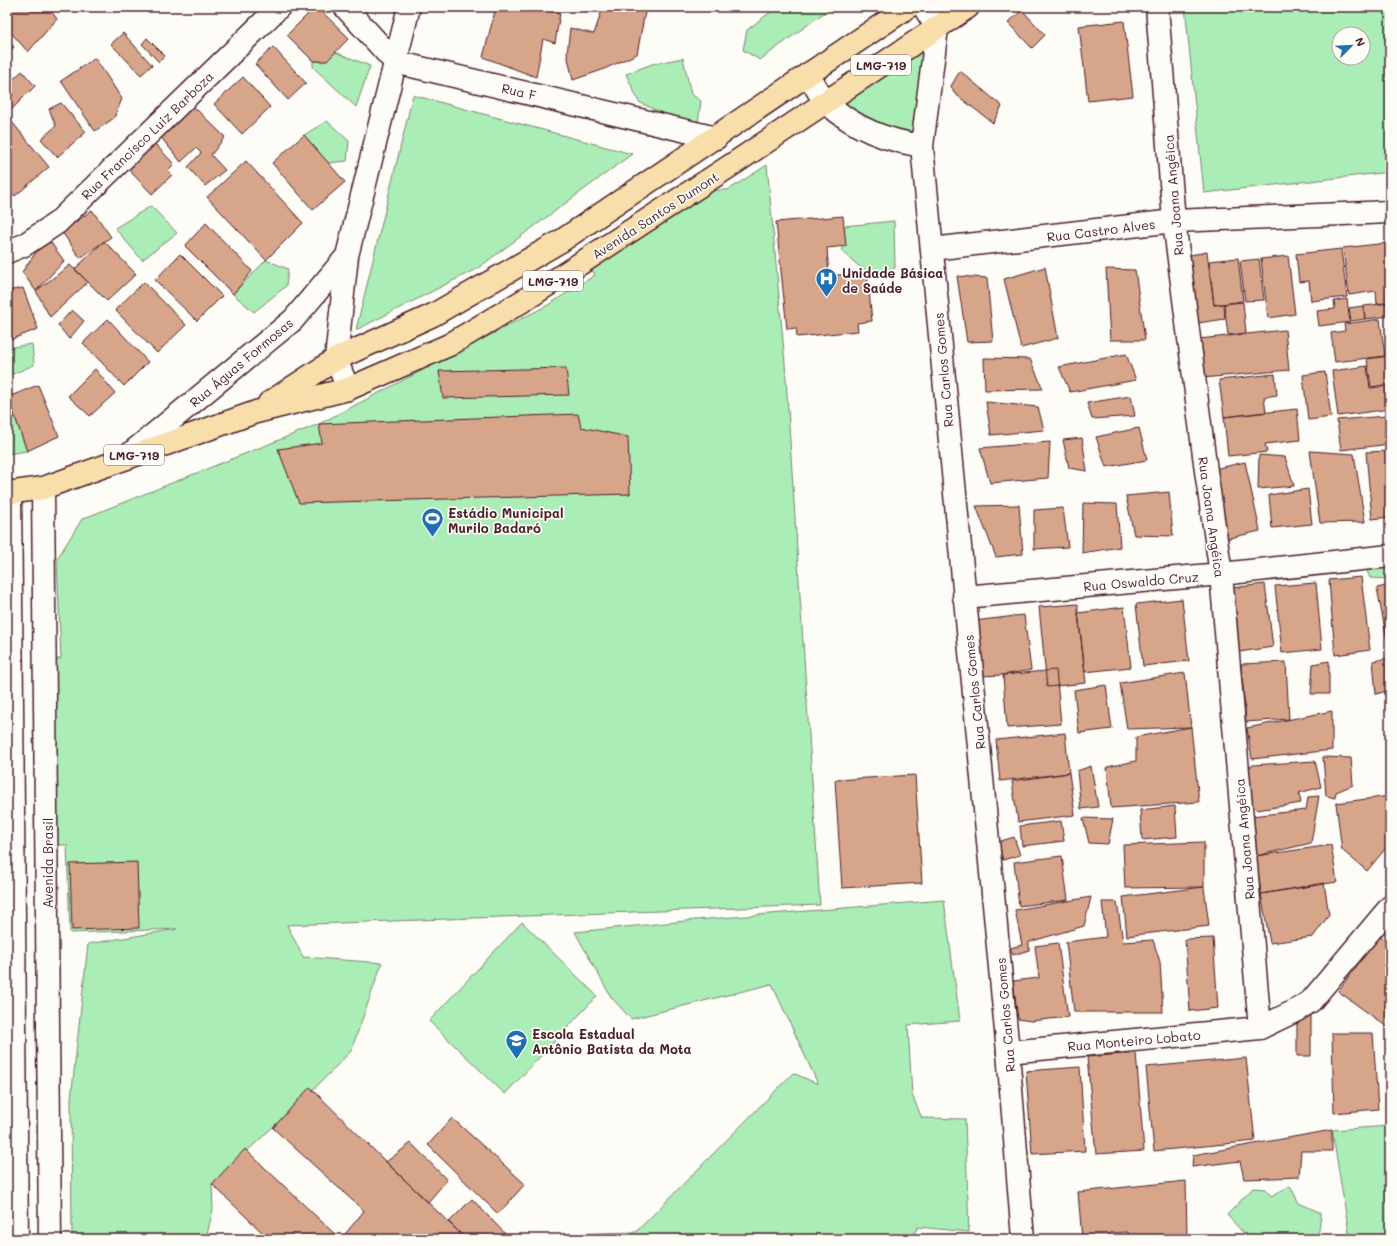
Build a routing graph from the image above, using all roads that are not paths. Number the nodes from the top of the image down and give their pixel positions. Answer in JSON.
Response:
{"nodes":[{"id":1,"x":279,"y":7,"type":"edge"},
{"id":2,"x":345,"y":7,"type":"edge"},
{"id":3,"x":409,"y":7,"type":"edge"},
{"id":4,"x":908,"y":7,"type":"edge"},
{"id":5,"x":924,"y":7,"type":"edge"},
{"id":6,"x":968,"y":7,"type":"edge"},
{"id":7,"x":1157,"y":7,"type":"edge"},
{"id":8,"x":936,"y":28,"type":"junction"},
{"id":9,"x":395,"y":62,"type":"junction"},
{"id":10,"x":808,"y":74,"type":"junction"},
{"id":11,"x":826,"y":102,"type":"junction"},
{"id":12,"x":716,"y":138,"type":"junction"},
{"id":13,"x":922,"y":146,"type":"junction"},
{"id":14,"x":1390,"y":212,"type":"edge"},
{"id":15,"x":1174,"y":222,"type":"junction"},
{"id":16,"x":561,"y":241,"type":"junction"},
{"id":17,"x":932,"y":249,"type":"junction"},
{"id":18,"x":7,"y":252,"type":"edge"},
{"id":19,"x":347,"y":256,"type":"junction"},
{"id":20,"x":576,"y":266,"type":"junction"},
{"id":21,"x":336,"y":359,"type":"junction"},
{"id":22,"x":348,"y":389,"type":"junction"},
{"id":23,"x":256,"y":412,"type":"junction"},
{"id":24,"x":124,"y":458,"type":"junction"},
{"id":25,"x":44,"y":488,"type":"junction"},
{"id":26,"x":9,"y":493,"type":"edge"},
{"id":27,"x":1390,"y":556,"type":"edge"},
{"id":28,"x":1221,"y":574,"type":"junction"},
{"id":29,"x":964,"y":598,"type":"junction"},
{"id":30,"x":1390,"y":907,"type":"edge"},
{"id":31,"x":1260,"y":1028,"type":"junction"},
{"id":32,"x":1008,"y":1052,"type":"junction"},
{"id":33,"x":17,"y":1239,"type":"edge"},
{"id":34,"x":50,"y":1239,"type":"edge"},
{"id":35,"x":1023,"y":1239,"type":"edge"}],
"edges":[{"from":1,"to":18,"type":"street","name":"Rua Francisco Luiz Barboza"},
{"from":2,"to":9,"type":"street"},
{"from":3,"to":9,"type":"street","name":"Rua Águas Formosas"},
{"from":4,"to":10,"type":"main road","name":"Avenida Santos Dumont","number":"LMG-719"},
{"from":5,"to":8,"type":"street"},
{"from":6,"to":8,"type":"main road","name":"Avenida Santos Dumont","number":"LMG-719"},
{"from":7,"to":15,"type":"street","name":"Rua Joana Angéica"},
{"from":8,"to":11,"type":"main road","name":"Avenida Santos Dumont","number":"LMG-719"},
{"from":8,"to":13,"type":"street","name":"Rua Carlos Gomes"},
{"from":9,"to":12,"type":"street","name":"Rua F"},
{"from":9,"to":19,"type":"street","name":"Rua Águas Formosas"},
{"from":10,"to":11,"type":"street"},
{"from":10,"to":12,"type":"main road","name":"Avenida Santos Dumont","number":"LMG-719"},
{"from":11,"to":13,"type":"street"},
{"from":11,"to":20,"type":"main road","name":"Avenida Santos Dumont","number":"LMG-719"},
{"from":12,"to":16,"type":"main road","name":"Avenida Santos Dumont","number":"LMG-719"},
{"from":13,"to":17,"type":"street","name":"Rua Carlos Gomes"},
{"from":14,"to":15,"type":"street","name":"Rua Castro Alves"},
{"from":15,"to":17,"type":"street","name":"Rua Castro Alves"},
{"from":15,"to":28,"type":"street","name":"Rua Joana Angéica"},
{"from":16,"to":20,"type":"main road"},
{"from":16,"to":21,"type":"main road","name":"Avenida Santos Dumont","number":"LMG-719"},
{"from":17,"to":29,"type":"street","name":"Rua Carlos Gomes"},
{"from":19,"to":21,"type":"street","name":"Rua Águas Formosas"},
{"from":19,"to":24,"type":"street","name":"Rua Águas Formosas"},
{"from":20,"to":22,"type":"main road","name":"Avenida Santos Dumont","number":"LMG-719"},
{"from":21,"to":22,"type":"street","name":"Rua Águas Formosas"},
{"from":21,"to":23,"type":"main road","name":"Avenida Santos Dumont","number":"LMG-719"},
{"from":22,"to":23,"type":"main road","name":"Avenida Santos Dumont","number":"LMG-719"},
{"from":23,"to":24,"type":"main road","name":"Avenida Santos Dumont","number":"LMG-719"},
{"from":24,"to":25,"type":"main road","name":"Avenida Santos Dumont","number":"LMG-719"},
{"from":25,"to":26,"type":"main road","name":"Avenida Santos Dumont","number":"LMG-719"},
{"from":25,"to":34,"type":"street","name":"Avenida Brasil"},
{"from":26,"to":33,"type":"street"},
{"from":27,"to":28,"type":"street","name":"Rua Oswaldo Cruz"},
{"from":28,"to":29,"type":"street","name":"Rua Oswaldo Cruz"},
{"from":28,"to":31,"type":"street","name":"Rua Joana Angéica"},
{"from":29,"to":32,"type":"street","name":"Rua Carlos Gomes"},
{"from":30,"to":31,"type":"street"},
{"from":31,"to":32,"type":"street","name":"Rua Monteiro Lobato"},
{"from":32,"to":35,"type":"street","name":"Rua Carlos Gomes"}]}
